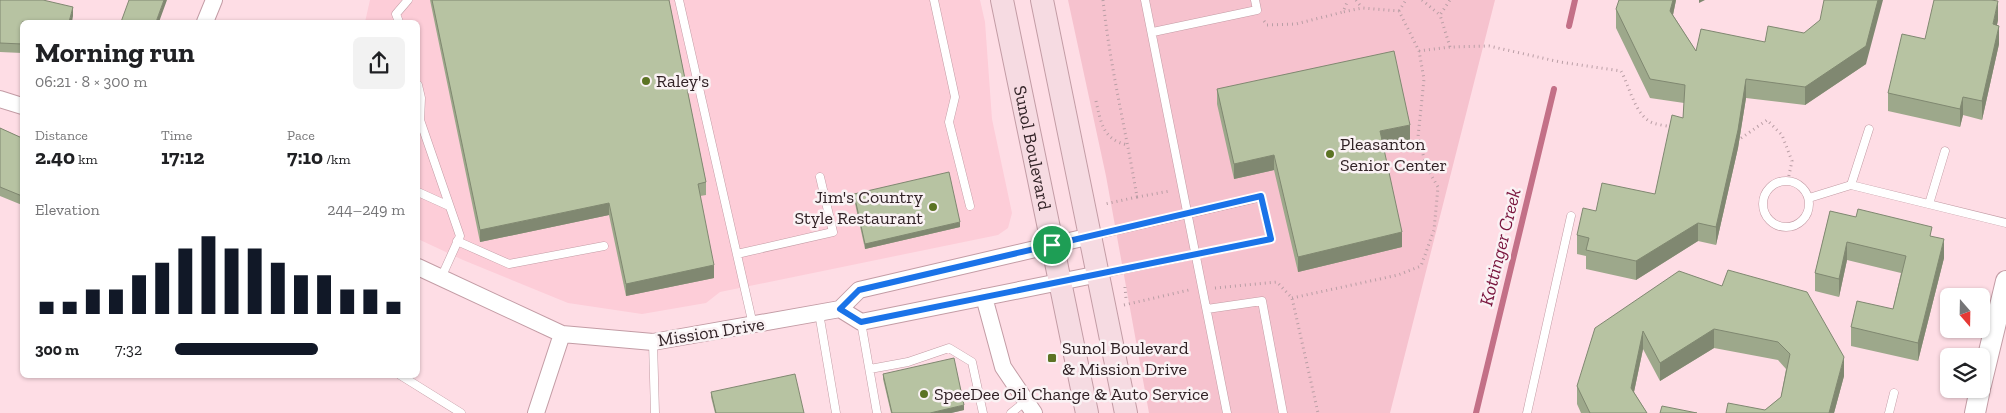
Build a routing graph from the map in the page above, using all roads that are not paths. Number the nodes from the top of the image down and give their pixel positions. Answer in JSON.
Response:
{"nodes":[{"id":1,"x":214,"y":0,"type":"edge"},
{"id":2,"x":408,"y":0,"type":"edge"},
{"id":3,"x":679,"y":0,"type":"edge"},
{"id":4,"x":934,"y":0,"type":"edge"},
{"id":5,"x":1002,"y":0,"type":"edge"},
{"id":6,"x":1042,"y":0,"type":"edge"},
{"id":7,"x":1145,"y":0,"type":"edge"},
{"id":8,"x":1255,"y":0,"type":"edge"},
{"id":9,"x":206,"y":20,"type":"edge"},
{"id":10,"x":398,"y":20,"type":"edge"},
{"id":11,"x":1153,"y":32,"type":"junction"},
{"id":12,"x":420,"y":94,"type":"edge"},
{"id":13,"x":0,"y":99,"type":"edge"},
{"id":14,"x":20,"y":105,"type":"edge"},
{"id":15,"x":420,"y":120,"type":"edge"},
{"id":16,"x":420,"y":120,"type":"edge"},
{"id":17,"x":1869,"y":129,"type":"dead end"},
{"id":18,"x":1944,"y":152,"type":"dead end"},
{"id":19,"x":820,"y":176,"type":"dead end"},
{"id":20,"x":1852,"y":185,"type":"junction"},
{"id":21,"x":420,"y":193,"type":"edge"},
{"id":22,"x":1809,"y":198,"type":"junction"},
{"id":23,"x":1929,"y":204,"type":"junction"},
{"id":24,"x":449,"y":206,"type":"junction"},
{"id":25,"x":970,"y":206,"type":"dead end"},
{"id":26,"x":1188,"y":214,"type":"junction"},
{"id":27,"x":1571,"y":216,"type":"dead end"},
{"id":28,"x":2006,"y":223,"type":"edge"},
{"id":29,"x":1091,"y":236,"type":"junction"},
{"id":30,"x":457,"y":241,"type":"junction"},
{"id":31,"x":1052,"y":245,"type":"junction"},
{"id":32,"x":604,"y":246,"type":"dead end"},
{"id":33,"x":737,"y":254,"type":"junction"},
{"id":34,"x":1196,"y":254,"type":"junction"},
{"id":35,"x":420,"y":268,"type":"edge"},
{"id":36,"x":1098,"y":274,"type":"junction"},
{"id":37,"x":441,"y":278,"type":"junction"},
{"id":38,"x":2006,"y":281,"type":"edge"},
{"id":39,"x":1060,"y":282,"type":"junction"},
{"id":40,"x":984,"y":297,"type":"junction"},
{"id":41,"x":840,"y":309,"type":"junction"},
{"id":42,"x":1207,"y":309,"type":"junction"},
{"id":43,"x":818,"y":313,"type":"junction"},
{"id":44,"x":861,"y":322,"type":"junction"},
{"id":45,"x":753,"y":325,"type":"junction"},
{"id":46,"x":562,"y":334,"type":"junction"},
{"id":47,"x":653,"y":342,"type":"junction"},
{"id":48,"x":1990,"y":349,"type":"edge"},
{"id":49,"x":870,"y":369,"type":"junction"},
{"id":50,"x":405,"y":378,"type":"edge"},
{"id":51,"x":1894,"y":392,"type":"dead end"},
{"id":52,"x":1978,"y":398,"type":"edge"},
{"id":53,"x":1030,"y":407,"type":"edge"},
{"id":54,"x":461,"y":413,"type":"edge"},
{"id":55,"x":536,"y":413,"type":"edge"},
{"id":56,"x":655,"y":413,"type":"edge"},
{"id":57,"x":836,"y":413,"type":"edge"},
{"id":58,"x":878,"y":413,"type":"edge"},
{"id":59,"x":983,"y":413,"type":"edge"},
{"id":60,"x":1011,"y":413,"type":"edge"},
{"id":61,"x":1087,"y":413,"type":"edge"},
{"id":62,"x":1126,"y":413,"type":"edge"},
{"id":63,"x":1227,"y":413,"type":"edge"},
{"id":64,"x":1283,"y":413,"type":"edge"},
{"id":65,"x":1527,"y":413,"type":"edge"},
{"id":66,"x":1889,"y":413,"type":"edge"},
{"id":67,"x":1975,"y":413,"type":"edge"}],
"edges":[{"from":1,"to":9,"type":"street"},
{"from":2,"to":10,"type":"lane"},
{"from":3,"to":33,"type":"lane"},
{"from":4,"to":25,"type":"lane"},
{"from":5,"to":31,"type":"main road","name":"Sunol Boulevard"},
{"from":6,"to":29,"type":"main road"},
{"from":7,"to":11,"type":"lane"},
{"from":8,"to":11,"type":"lane"},
{"from":11,"to":26,"type":"lane"},
{"from":12,"to":15,"type":"lane"},
{"from":13,"to":14,"type":"street"},
{"from":16,"to":24,"type":"lane"},
{"from":17,"to":20,"type":"lane"},
{"from":18,"to":23,"type":"lane"},
{"from":19,"to":33,"type":"lane"},
{"from":20,"to":22,"type":"lane"},
{"from":20,"to":23,"type":"lane"},
{"from":21,"to":24,"type":"lane"},
{"from":22,"to":22,"type":"lane"},
{"from":23,"to":28,"type":"lane"},
{"from":24,"to":30,"type":"lane"},
{"from":26,"to":29,"type":"lane"},
{"from":26,"to":34,"type":"lane"},
{"from":26,"to":34,"type":"lane"},
{"from":27,"to":65,"type":"lane"},
{"from":29,"to":31,"type":"street"},
{"from":29,"to":36,"type":"main road"},
{"from":30,"to":32,"type":"lane"},
{"from":30,"to":37,"type":"lane"},
{"from":31,"to":39,"type":"main road","name":"Sunol Boulevard"},
{"from":31,"to":41,"type":"street"},
{"from":33,"to":45,"type":"lane"},
{"from":34,"to":36,"type":"lane"},
{"from":34,"to":42,"type":"lane"},
{"from":35,"to":37,"type":"street","name":"Mission Drive"},
{"from":36,"to":39,"type":"street"},
{"from":36,"to":62,"type":"main road"},
{"from":37,"to":46,"type":"street","name":"Mission Drive"},
{"from":38,"to":48,"type":"street"},
{"from":39,"to":40,"type":"street"},
{"from":39,"to":61,"type":"main road","name":"Sunol Boulevard"},
{"from":40,"to":44,"type":"street"},
{"from":40,"to":53,"type":"street"},
{"from":41,"to":43,"type":"street","name":"Mission Drive"},
{"from":41,"to":44,"type":"street"},
{"from":42,"to":63,"type":"lane"},
{"from":42,"to":64,"type":"lane"},
{"from":43,"to":45,"type":"street","name":"Mission Drive"},
{"from":43,"to":57,"type":"lane"},
{"from":44,"to":49,"type":"lane"},
{"from":45,"to":47,"type":"street","name":"Mission Drive"},
{"from":46,"to":47,"type":"street","name":"Mission Drive"},
{"from":46,"to":55,"type":"street"},
{"from":47,"to":56,"type":"lane"},
{"from":49,"to":58,"type":"lane"},
{"from":49,"to":59,"type":"lane"},
{"from":50,"to":54,"type":"lane"},
{"from":51,"to":66,"type":"lane"},
{"from":52,"to":67,"type":"street"},
{"from":53,"to":60,"type":"lane"}]}
